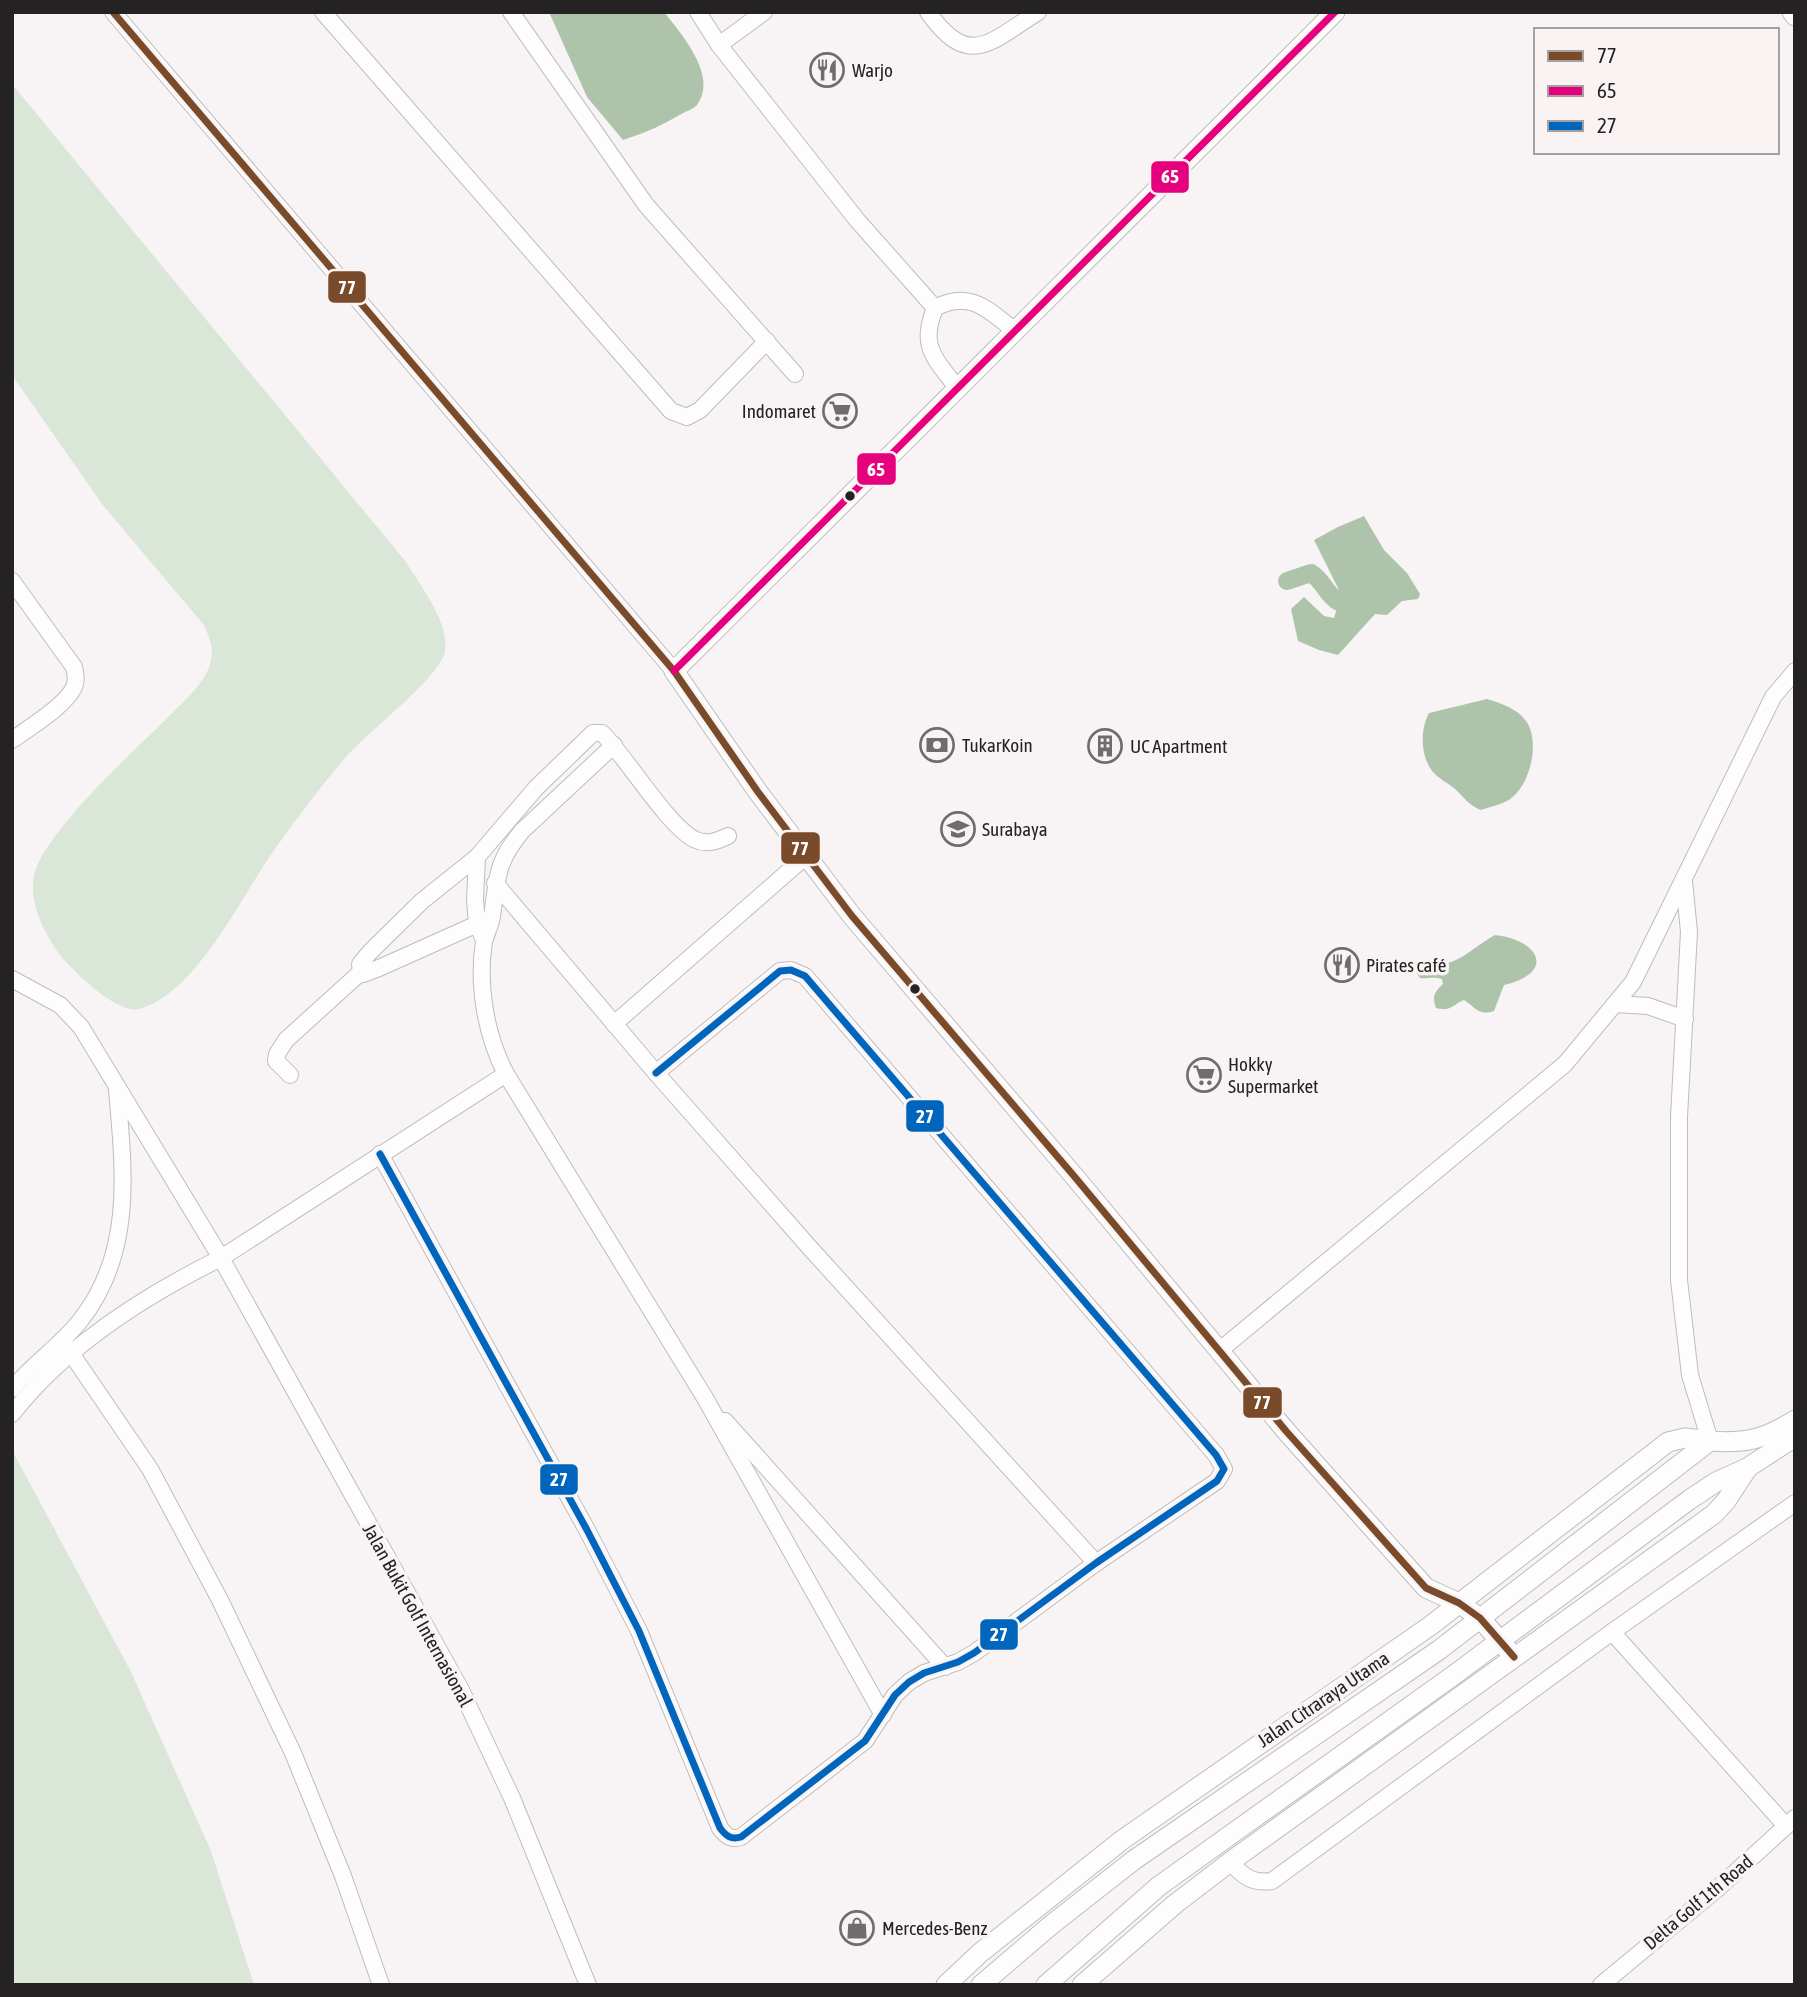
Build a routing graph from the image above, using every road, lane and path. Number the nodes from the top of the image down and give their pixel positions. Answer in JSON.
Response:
{"nodes":[{"id":1,"x":113,"y":12,"type":"edge"},
{"id":2,"x":323,"y":12,"type":"edge"},
{"id":3,"x":511,"y":12,"type":"edge"},
{"id":4,"x":698,"y":12,"type":"edge"},
{"id":5,"x":764,"y":12,"type":"edge"},
{"id":6,"x":928,"y":12,"type":"edge"},
{"id":7,"x":1038,"y":12,"type":"edge"},
{"id":8,"x":1335,"y":12,"type":"edge"},
{"id":9,"x":719,"y":46,"type":"junction"},
{"id":10,"x":935,"y":309,"type":"junction"},
{"id":11,"x":1015,"y":331,"type":"junction"},
{"id":12,"x":767,"y":341,"type":"junction"},
{"id":13,"x":795,"y":374,"type":"dead end"},
{"id":14,"x":957,"y":388,"type":"junction"},
{"id":15,"x":12,"y":581,"type":"edge"},
{"id":16,"x":674,"y":671,"type":"junction"},
{"id":17,"x":1795,"y":671,"type":"edge"},
{"id":18,"x":12,"y":740,"type":"edge"},
{"id":19,"x":614,"y":745,"type":"junction"},
{"id":20,"x":728,"y":836,"type":"dead end"},
{"id":21,"x":477,"y":857,"type":"junction"},
{"id":22,"x":805,"y":857,"type":"junction"},
{"id":23,"x":1684,"y":878,"type":"junction"},
{"id":24,"x":495,"y":883,"type":"junction"},
{"id":25,"x":484,"y":921,"type":"junction"},
{"id":26,"x":361,"y":972,"type":"junction"},
{"id":27,"x":12,"y":979,"type":"edge"},
{"id":28,"x":1615,"y":1004,"type":"junction"},
{"id":29,"x":1685,"y":1019,"type":"junction"},
{"id":30,"x":614,"y":1024,"type":"junction"},
{"id":31,"x":656,"y":1073,"type":"junction"},
{"id":32,"x":506,"y":1074,"type":"junction"},
{"id":33,"x":290,"y":1075,"type":"dead end"},
{"id":34,"x":116,"y":1085,"type":"junction"},
{"id":35,"x":380,"y":1154,"type":"junction"},
{"id":36,"x":220,"y":1258,"type":"junction"},
{"id":37,"x":66,"y":1347,"type":"junction"},
{"id":38,"x":1219,"y":1351,"type":"junction"},
{"id":39,"x":12,"y":1389,"type":"edge"},
{"id":40,"x":705,"y":1398,"type":"junction"},
{"id":41,"x":12,"y":1414,"type":"edge"},
{"id":42,"x":1795,"y":1420,"type":"edge"},
{"id":43,"x":1795,"y":1437,"type":"edge"},
{"id":44,"x":1710,"y":1441,"type":"junction"},
{"id":45,"x":1747,"y":1468,"type":"junction"},
{"id":46,"x":1795,"y":1503,"type":"edge"},
{"id":47,"x":1096,"y":1563,"type":"junction"},
{"id":48,"x":1426,"y":1588,"type":"junction"},
{"id":49,"x":1460,"y":1603,"type":"junction"},
{"id":50,"x":1480,"y":1618,"type":"junction"},
{"id":51,"x":1430,"y":1626,"type":"junction"},
{"id":52,"x":1612,"y":1632,"type":"junction"},
{"id":53,"x":1500,"y":1640,"type":"junction"},
{"id":54,"x":1439,"y":1650,"type":"junction"},
{"id":55,"x":1514,"y":1657,"type":"junction"},
{"id":56,"x":945,"y":1667,"type":"junction"},
{"id":57,"x":1454,"y":1675,"type":"junction"},
{"id":58,"x":1467,"y":1693,"type":"junction"},
{"id":59,"x":883,"y":1715,"type":"junction"},
{"id":60,"x":1791,"y":1822,"type":"edge"},
{"id":61,"x":1230,"y":1862,"type":"junction"},
{"id":62,"x":381,"y":1985,"type":"edge"},
{"id":63,"x":588,"y":1985,"type":"edge"},
{"id":64,"x":946,"y":1985,"type":"edge"},
{"id":65,"x":981,"y":1985,"type":"edge"},
{"id":66,"x":1046,"y":1985,"type":"edge"},
{"id":67,"x":1082,"y":1985,"type":"edge"},
{"id":68,"x":1601,"y":1985,"type":"edge"}],
"edges":[{"from":1,"to":16,"type":"street"},
{"from":2,"to":12,"type":"street"},
{"from":3,"to":12,"type":"street"},
{"from":4,"to":9,"type":"street"},
{"from":5,"to":9,"type":"street"},
{"from":6,"to":7,"type":"street"},
{"from":8,"to":11,"type":"street"},
{"from":9,"to":10,"type":"street"},
{"from":10,"to":11,"type":"street"},
{"from":10,"to":14,"type":"street"},
{"from":11,"to":14,"type":"street"},
{"from":12,"to":13,"type":"street"},
{"from":14,"to":16,"type":"street"},
{"from":15,"to":18,"type":"street"},
{"from":16,"to":22,"type":"street"},
{"from":17,"to":23,"type":"street"},
{"from":19,"to":20,"type":"street"},
{"from":19,"to":21,"type":"street"},
{"from":19,"to":24,"type":"street"},
{"from":21,"to":25,"type":"street"},
{"from":21,"to":26,"type":"street"},
{"from":22,"to":30,"type":"street"},
{"from":22,"to":38,"type":"street"},
{"from":23,"to":28,"type":"street"},
{"from":23,"to":29,"type":"street"},
{"from":24,"to":25,"type":"street"},
{"from":24,"to":30,"type":"street"},
{"from":25,"to":26,"type":"street"},
{"from":25,"to":32,"type":"street"},
{"from":26,"to":33,"type":"street"},
{"from":27,"to":34,"type":"street","name":"Jalan Bukit Golf Internasional"},
{"from":28,"to":29,"type":"street"},
{"from":28,"to":38,"type":"street"},
{"from":29,"to":44,"type":"street"},
{"from":30,"to":31,"type":"street"},
{"from":31,"to":47,"type":"street"},
{"from":31,"to":47,"type":"street"},
{"from":32,"to":35,"type":"street"},
{"from":32,"to":40,"type":"street"},
{"from":34,"to":36,"type":"street","name":"Jalan Bukit Golf Internasional"},
{"from":34,"to":37,"type":"street"},
{"from":35,"to":36,"type":"street"},
{"from":35,"to":59,"type":"street"},
{"from":36,"to":37,"type":"street"},
{"from":36,"to":63,"type":"street","name":"Jalan Bukit Golf Internasional"},
{"from":37,"to":39,"type":"street"},
{"from":37,"to":41,"type":"street"},
{"from":37,"to":62,"type":"street"},
{"from":38,"to":48,"type":"street"},
{"from":40,"to":56,"type":"street"},
{"from":40,"to":59,"type":"street"},
{"from":42,"to":44,"type":"street","name":"Jalan Citraraya Utama"},
{"from":43,"to":45,"type":"street"},
{"from":44,"to":49,"type":"street","name":"Jalan Citraraya Utama"},
{"from":44,"to":50,"type":"street","name":"Jalan Citraraya Utama"},
{"from":45,"to":53,"type":"street"},
{"from":45,"to":55,"type":"street"},
{"from":46,"to":52,"type":"street"},
{"from":47,"to":56,"type":"street"},
{"from":48,"to":49,"type":"street"},
{"from":48,"to":51,"type":"street"},
{"from":49,"to":50,"type":"street"},
{"from":49,"to":51,"type":"street","name":"Jalan Citraraya Utama"},
{"from":50,"to":53,"type":"street"},
{"from":50,"to":54,"type":"street","name":"Jalan Citraraya Utama"},
{"from":51,"to":54,"type":"street"},
{"from":51,"to":64,"type":"street","name":"Jalan Citraraya Utama"},
{"from":52,"to":60,"type":"street"},
{"from":52,"to":61,"type":"street"},
{"from":53,"to":55,"type":"street"},
{"from":53,"to":57,"type":"street"},
{"from":54,"to":57,"type":"street"},
{"from":54,"to":65,"type":"street","name":"Jalan Citraraya Utama"},
{"from":55,"to":58,"type":"street"},
{"from":56,"to":59,"type":"street"},
{"from":57,"to":58,"type":"street"},
{"from":57,"to":66,"type":"street"},
{"from":58,"to":61,"type":"street"},
{"from":60,"to":68,"type":"street","name":"Delta Golf 1th Road"},
{"from":61,"to":67,"type":"street"}]}
